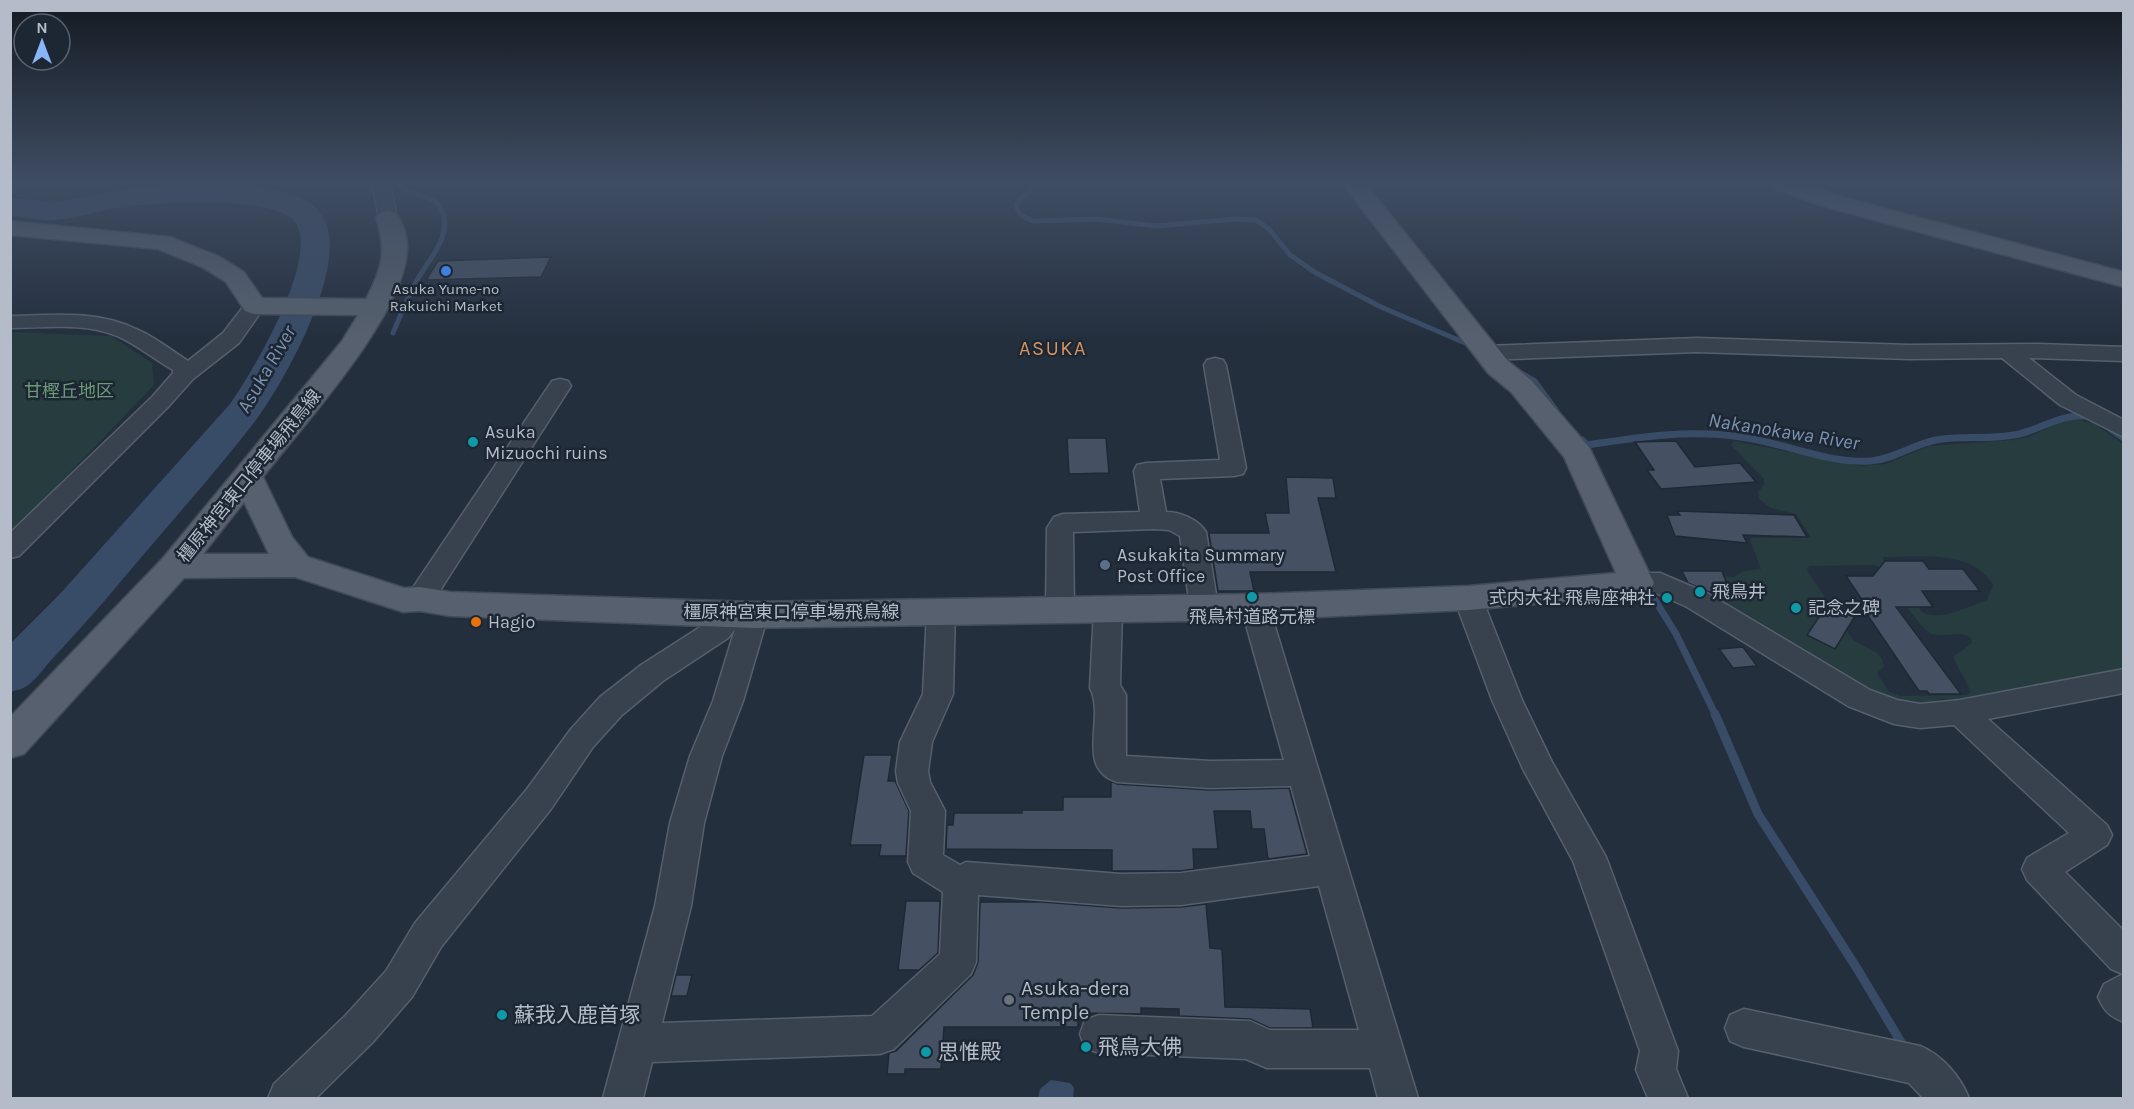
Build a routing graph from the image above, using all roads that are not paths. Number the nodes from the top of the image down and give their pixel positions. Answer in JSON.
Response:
{"nodes":[{"id":1,"x":83,"y":235,"type":"edge"},
{"id":2,"x":393,"y":235,"type":"edge"},
{"id":3,"x":1393,"y":235,"type":"edge"},
{"id":4,"x":1956,"y":235,"type":"edge"},
{"id":5,"x":2124,"y":280,"type":"edge"},
{"id":6,"x":261,"y":306,"type":"junction"},
{"id":7,"x":376,"y":307,"type":"junction"},
{"id":8,"x":10,"y":322,"type":"edge"},
{"id":9,"x":2008,"y":352,"type":"junction"},
{"id":10,"x":1486,"y":353,"type":"junction"},
{"id":11,"x":2124,"y":354,"type":"edge"},
{"id":12,"x":1215,"y":365,"type":"dead end"},
{"id":13,"x":185,"y":374,"type":"junction"},
{"id":14,"x":560,"y":386,"type":"dead end"},
{"id":15,"x":2124,"y":430,"type":"edge"},
{"id":16,"x":247,"y":475,"type":"junction"},
{"id":17,"x":1154,"y":520,"type":"junction"},
{"id":18,"x":10,"y":549,"type":"edge"},
{"id":19,"x":296,"y":565,"type":"junction"},
{"id":20,"x":175,"y":566,"type":"junction"},
{"id":21,"x":1637,"y":583,"type":"junction"},
{"id":22,"x":1468,"y":598,"type":"junction"},
{"id":23,"x":420,"y":600,"type":"junction"},
{"id":24,"x":1204,"y":607,"type":"junction"},
{"id":25,"x":1256,"y":607,"type":"junction"},
{"id":26,"x":1060,"y":609,"type":"junction"},
{"id":27,"x":1108,"y":609,"type":"junction"},
{"id":28,"x":941,"y":611,"type":"junction"},
{"id":29,"x":742,"y":615,"type":"junction"},
{"id":30,"x":2124,"y":681,"type":"edge"},
{"id":31,"x":1960,"y":712,"type":"junction"},
{"id":32,"x":10,"y":743,"type":"edge"},
{"id":33,"x":1302,"y":772,"type":"junction"},
{"id":34,"x":1330,"y":869,"type":"junction"},
{"id":35,"x":961,"y":884,"type":"junction"},
{"id":36,"x":2124,"y":957,"type":"edge"},
{"id":37,"x":2124,"y":992,"type":"edge"},
{"id":38,"x":2124,"y":1004,"type":"edge"},
{"id":39,"x":1744,"y":1028,"type":"dead end"},
{"id":40,"x":1099,"y":1034,"type":"dead end"},
{"id":41,"x":638,"y":1043,"type":"junction"},
{"id":42,"x":1382,"y":1049,"type":"junction"},
{"id":43,"x":288,"y":1098,"type":"edge"},
{"id":44,"x":623,"y":1098,"type":"edge"},
{"id":45,"x":1398,"y":1098,"type":"edge"},
{"id":46,"x":1668,"y":1098,"type":"edge"},
{"id":47,"x":1949,"y":1098,"type":"edge"}],
"edges":[{"from":1,"to":6,"type":"main road"},
{"from":2,"to":7,"type":"main road","name":"橿原神宮東口停車場飛鳥線"},
{"from":3,"to":10,"type":"main road"},
{"from":4,"to":5,"type":"main road"},
{"from":6,"to":7,"type":"main road"},
{"from":6,"to":13,"type":"street"},
{"from":7,"to":16,"type":"main road","name":"橿原神宮東口停車場飛鳥線"},
{"from":8,"to":13,"type":"street"},
{"from":9,"to":10,"type":"street"},
{"from":9,"to":11,"type":"street"},
{"from":9,"to":15,"type":"street"},
{"from":10,"to":21,"type":"main road"},
{"from":12,"to":17,"type":"street"},
{"from":13,"to":18,"type":"street"},
{"from":14,"to":23,"type":"street"},
{"from":16,"to":19,"type":"main road"},
{"from":16,"to":20,"type":"main road","name":"橿原神宮東口停車場飛鳥線"},
{"from":17,"to":24,"type":"street"},
{"from":17,"to":26,"type":"street"},
{"from":19,"to":20,"type":"main road","name":"橿原神宮東口停車場飛鳥線"},
{"from":19,"to":23,"type":"main road","name":"橿原神宮東口停車場飛鳥線"},
{"from":20,"to":32,"type":"main road"},
{"from":21,"to":22,"type":"main road","name":"橿原神宮東口停車場飛鳥線"},
{"from":21,"to":31,"type":"street"},
{"from":22,"to":25,"type":"main road","name":"橿原神宮東口停車場飛鳥線"},
{"from":22,"to":46,"type":"street"},
{"from":23,"to":29,"type":"main road","name":"橿原神宮東口停車場飛鳥線"},
{"from":24,"to":25,"type":"main road","name":"橿原神宮東口停車場飛鳥線"},
{"from":24,"to":27,"type":"main road","name":"橿原神宮東口停車場飛鳥線"},
{"from":25,"to":33,"type":"street"},
{"from":26,"to":27,"type":"main road","name":"橿原神宮東口停車場飛鳥線"},
{"from":26,"to":28,"type":"main road","name":"橿原神宮東口停車場飛鳥線"},
{"from":27,"to":33,"type":"street"},
{"from":28,"to":29,"type":"main road","name":"橿原神宮東口停車場飛鳥線"},
{"from":28,"to":35,"type":"street"},
{"from":29,"to":41,"type":"street"},
{"from":29,"to":43,"type":"street"},
{"from":30,"to":31,"type":"street"},
{"from":31,"to":36,"type":"street"},
{"from":33,"to":34,"type":"street"},
{"from":34,"to":35,"type":"street"},
{"from":34,"to":42,"type":"street"},
{"from":35,"to":41,"type":"street"},
{"from":37,"to":38,"type":"street"},
{"from":39,"to":47,"type":"street"},
{"from":40,"to":42,"type":"street"},
{"from":41,"to":44,"type":"street"},
{"from":42,"to":45,"type":"street"}]}
